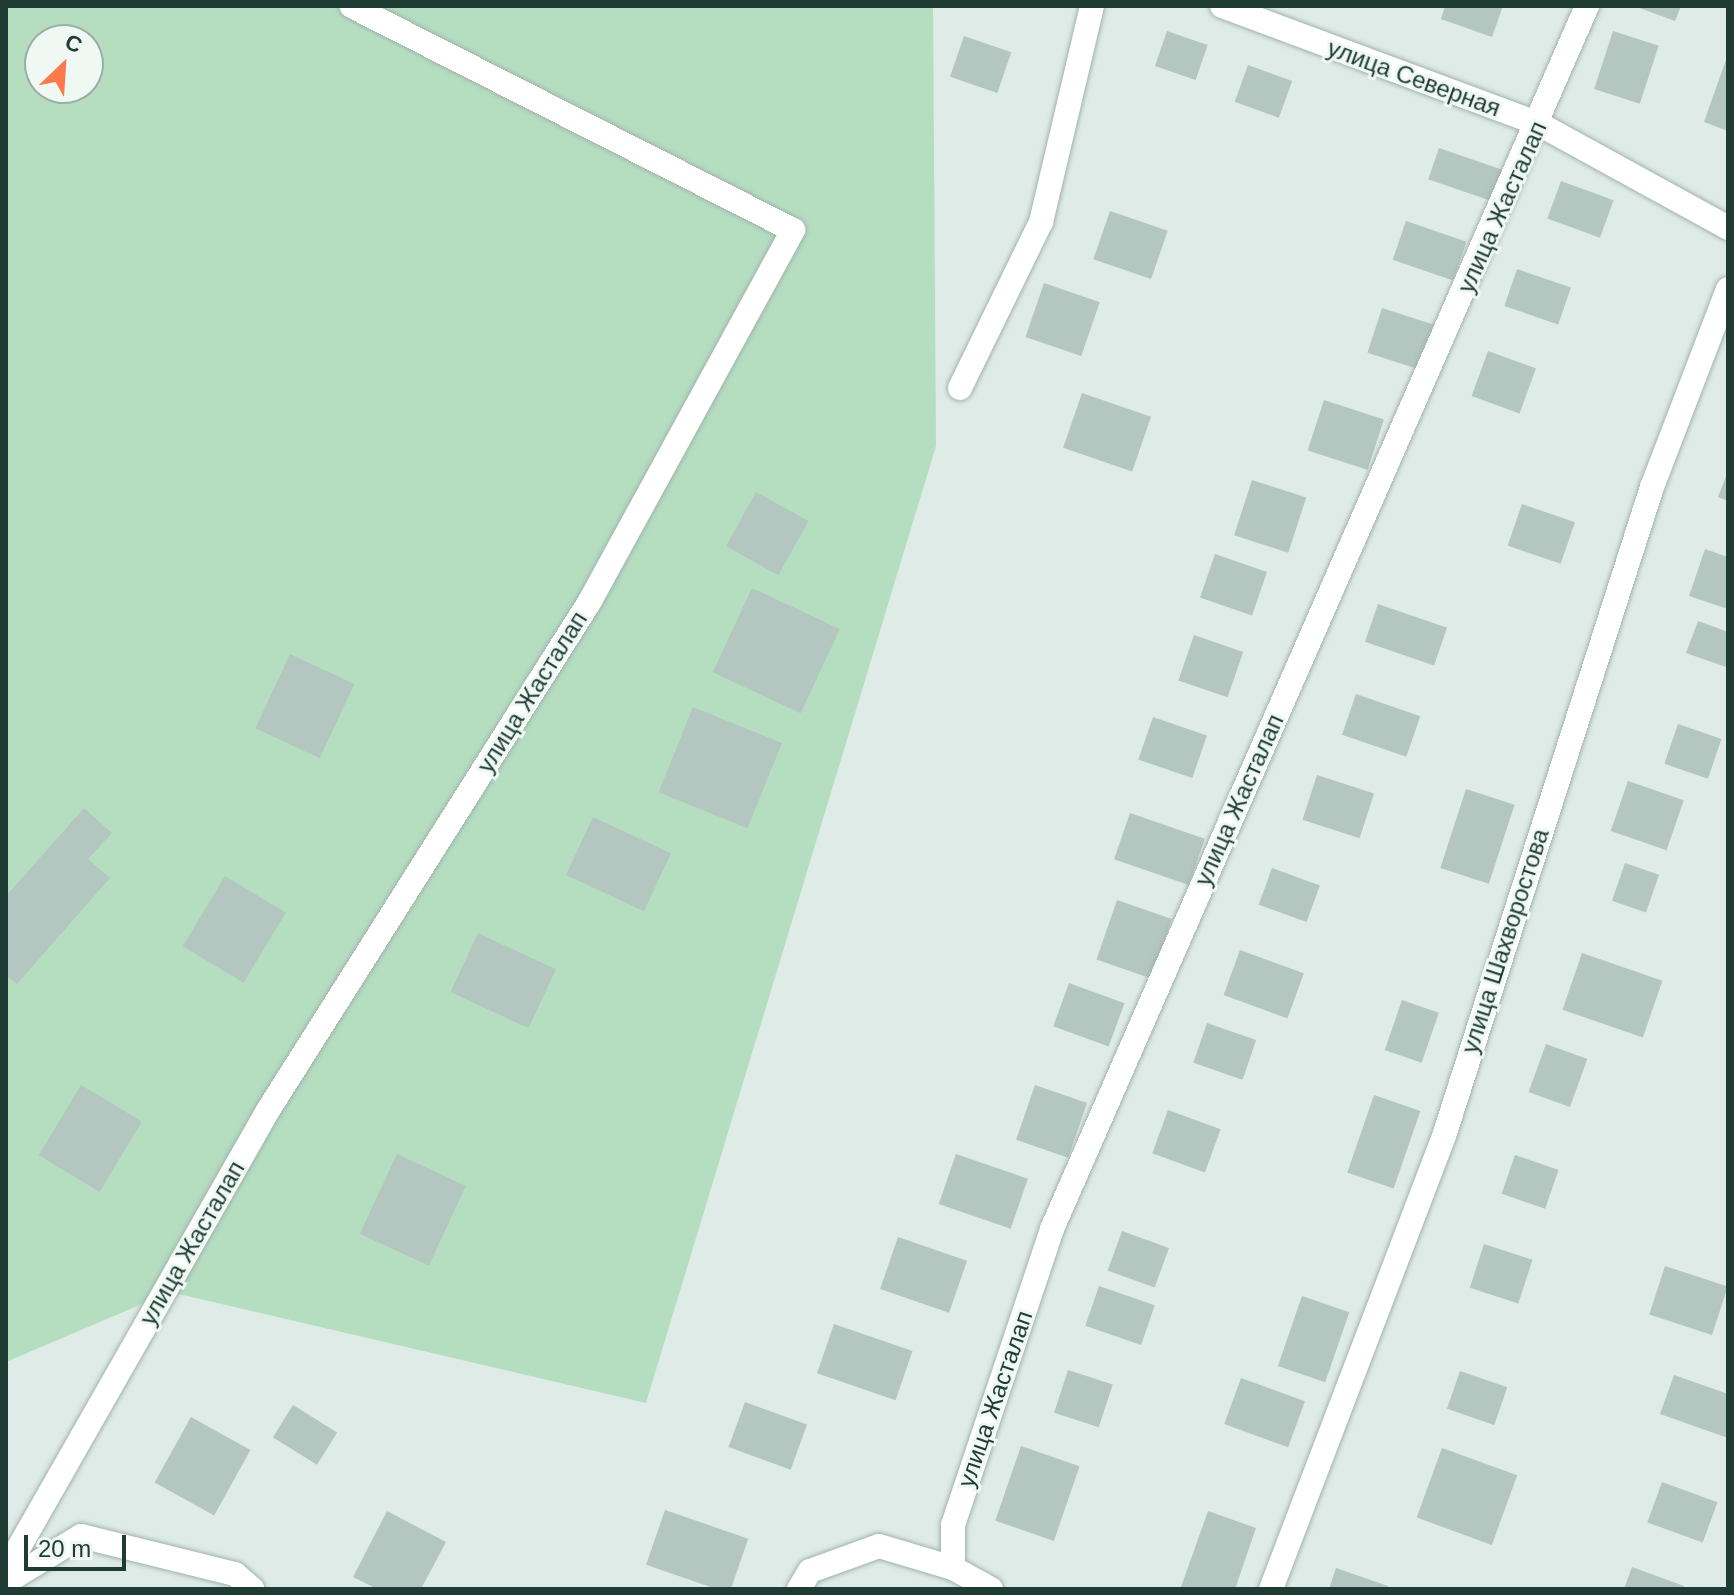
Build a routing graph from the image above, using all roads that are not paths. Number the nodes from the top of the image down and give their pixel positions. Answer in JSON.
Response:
{"nodes":[{"id":1,"x":352,"y":6,"type":"edge"},
{"id":2,"x":1092,"y":6,"type":"edge"},
{"id":3,"x":1222,"y":6,"type":"edge"},
{"id":4,"x":1587,"y":6,"type":"edge"},
{"id":5,"x":1250,"y":11,"type":"edge"},
{"id":6,"x":1539,"y":124,"type":"junction"},
{"id":7,"x":1728,"y":228,"type":"edge"},
{"id":8,"x":1728,"y":289,"type":"edge"},
{"id":9,"x":960,"y":388,"type":"dead end"},
{"id":10,"x":953,"y":1568,"type":"junction"},
{"id":11,"x":6,"y":1570,"type":"edge"},
{"id":12,"x":6,"y":1582,"type":"edge"},
{"id":13,"x":252,"y":1589,"type":"edge"},
{"id":14,"x":799,"y":1589,"type":"edge"},
{"id":15,"x":991,"y":1589,"type":"edge"},
{"id":16,"x":1271,"y":1589,"type":"edge"}],
"edges":[{"from":1,"to":11,"type":"street","name":"улица Жасталап"},
{"from":2,"to":9,"type":"street"},
{"from":3,"to":5,"type":"street","name":"улица Северная"},
{"from":4,"to":6,"type":"street","name":"улица Жасталап"},
{"from":5,"to":6,"type":"street","name":"улица Северная"},
{"from":6,"to":7,"type":"street","name":"улица Северная"},
{"from":6,"to":10,"type":"street","name":"улица Жасталап"},
{"from":8,"to":16,"type":"street","name":"улица Шахворостова"},
{"from":10,"to":14,"type":"street"},
{"from":10,"to":15,"type":"street"},
{"from":12,"to":13,"type":"street"}]}
